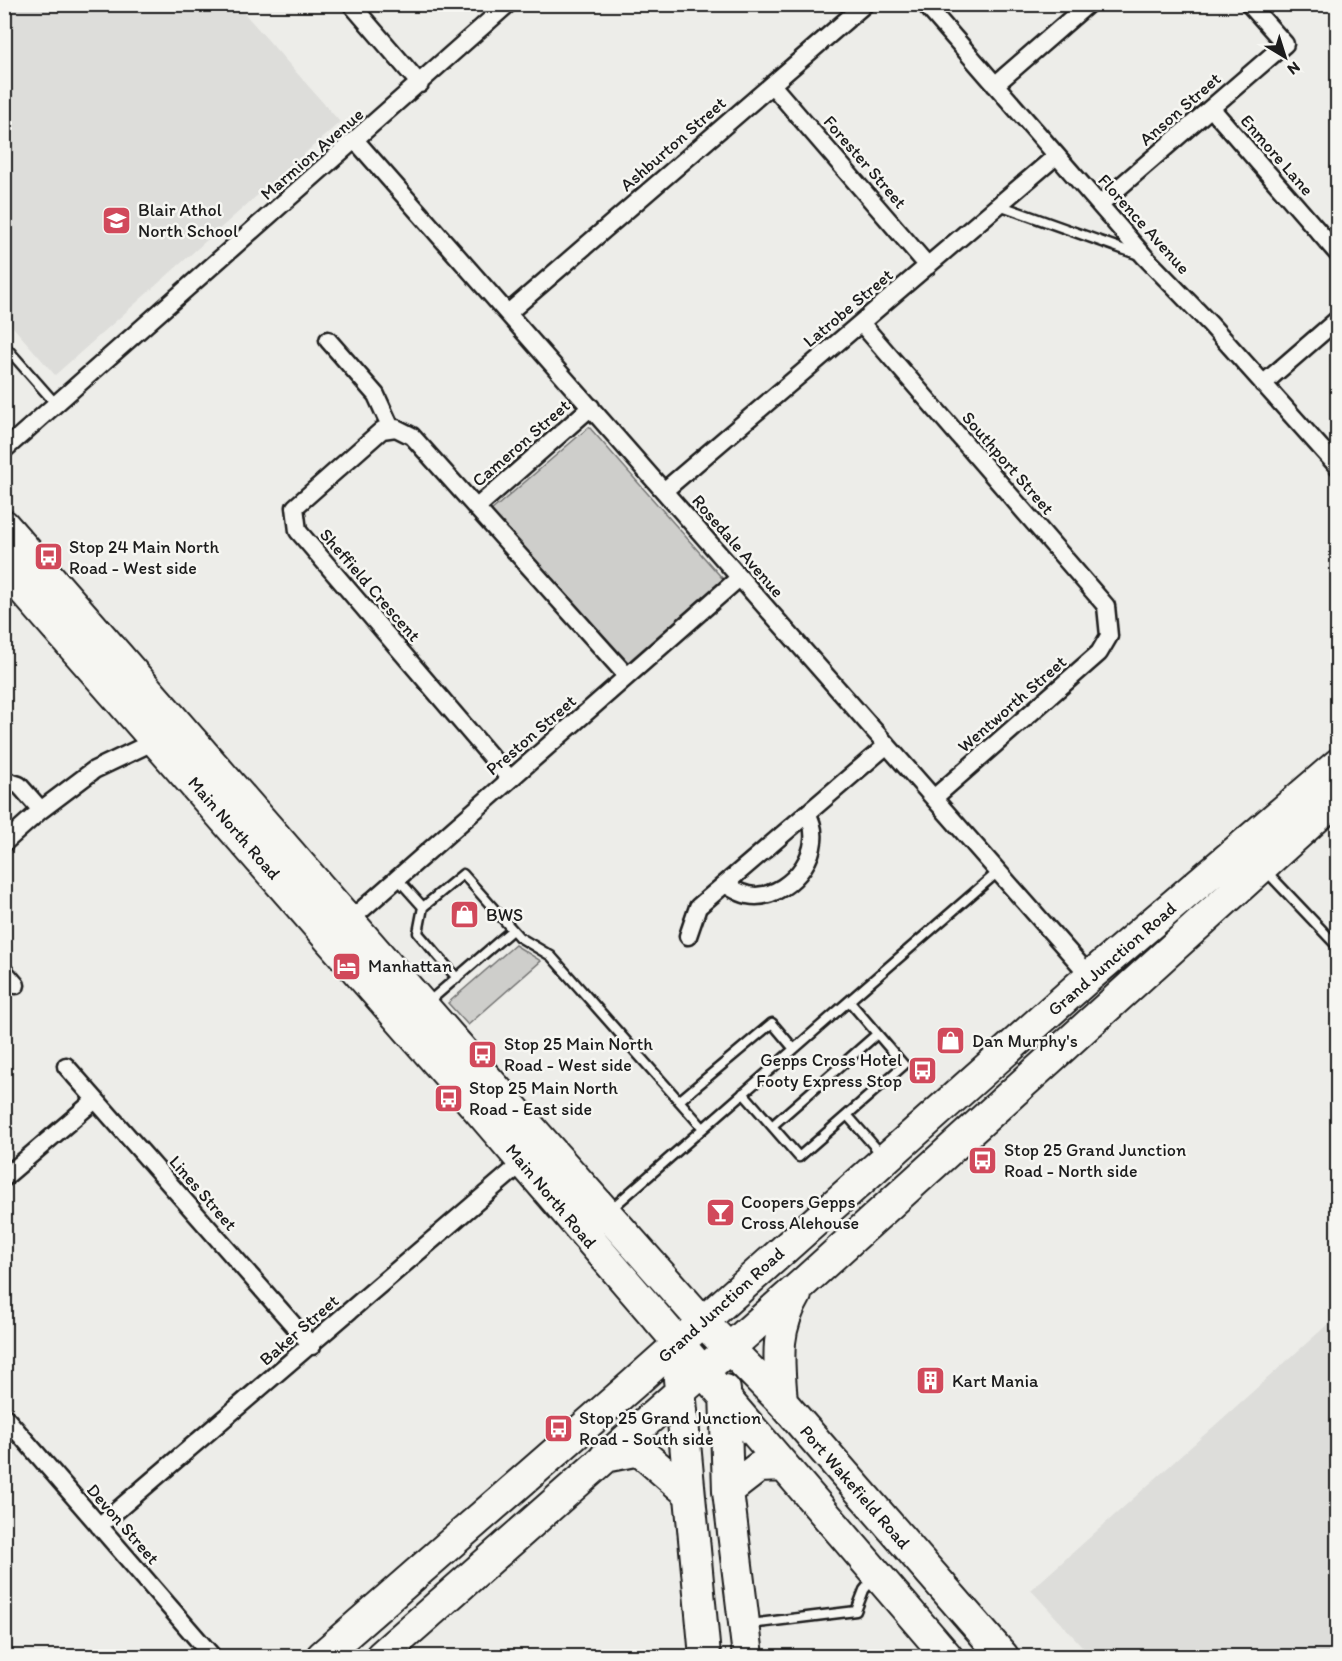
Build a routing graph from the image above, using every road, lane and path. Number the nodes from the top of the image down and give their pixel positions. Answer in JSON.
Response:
{"nodes":[{"id":1,"x":351,"y":4,"type":"edge"},
{"id":2,"x":508,"y":4,"type":"edge"},
{"id":3,"x":865,"y":4,"type":"edge"},
{"id":4,"x":925,"y":4,"type":"edge"},
{"id":5,"x":1088,"y":4,"type":"edge"},
{"id":6,"x":1249,"y":4,"type":"edge"},
{"id":7,"x":420,"y":84,"type":"junction"},
{"id":8,"x":772,"y":85,"type":"junction"},
{"id":9,"x":995,"y":85,"type":"junction"},
{"id":10,"x":1211,"y":108,"type":"junction"},
{"id":11,"x":357,"y":141,"type":"junction"},
{"id":12,"x":1056,"y":156,"type":"junction"},
{"id":13,"x":1100,"y":204,"type":"junction"},
{"id":14,"x":998,"y":205,"type":"junction"},
{"id":15,"x":1338,"y":254,"type":"edge"},
{"id":16,"x":1145,"y":257,"type":"junction"},
{"id":17,"x":928,"y":266,"type":"junction"},
{"id":18,"x":508,"y":313,"type":"junction"},
{"id":19,"x":1338,"y":319,"type":"edge"},
{"id":20,"x":861,"y":323,"type":"junction"},
{"id":21,"x":328,"y":340,"type":"dead end"},
{"id":22,"x":4,"y":345,"type":"edge"},
{"id":23,"x":1263,"y":384,"type":"junction"},
{"id":24,"x":55,"y":403,"type":"junction"},
{"id":25,"x":591,"y":407,"type":"junction"},
{"id":26,"x":391,"y":428,"type":"junction"},
{"id":27,"x":4,"y":450,"type":"edge"},
{"id":28,"x":1338,"y":467,"type":"edge"},
{"id":29,"x":665,"y":490,"type":"junction"},
{"id":30,"x":476,"y":508,"type":"junction"},
{"id":31,"x":4,"y":525,"type":"edge"},
{"id":32,"x":4,"y":568,"type":"edge"},
{"id":33,"x":739,"y":578,"type":"junction"},
{"id":34,"x":1109,"y":636,"type":"joint"},
{"id":35,"x":627,"y":676,"type":"junction"},
{"id":36,"x":167,"y":731,"type":"junction"},
{"id":37,"x":887,"y":745,"type":"junction"},
{"id":38,"x":1338,"y":764,"type":"edge"},
{"id":39,"x":510,"y":779,"type":"junction"},
{"id":40,"x":4,"y":780,"type":"edge"},
{"id":41,"x":935,"y":797,"type":"junction"},
{"id":42,"x":1338,"y":798,"type":"edge"},
{"id":43,"x":41,"y":810,"type":"junction"},
{"id":44,"x":807,"y":814,"type":"junction"},
{"id":45,"x":4,"y":843,"type":"edge"},
{"id":46,"x":1252,"y":856,"type":"junction"},
{"id":47,"x":999,"y":871,"type":"junction"},
{"id":48,"x":397,"y":878,"type":"junction"},
{"id":49,"x":725,"y":884,"type":"junction"},
{"id":50,"x":423,"y":907,"type":"junction"},
{"id":51,"x":339,"y":930,"type":"junction"},
{"id":52,"x":512,"y":930,"type":"junction"},
{"id":53,"x":688,"y":936,"type":"dead end"},
{"id":54,"x":1338,"y":947,"type":"edge"},
{"id":55,"x":4,"y":970,"type":"edge"},
{"id":56,"x":1090,"y":976,"type":"junction"},
{"id":57,"x":457,"y":978,"type":"junction"},
{"id":58,"x":16,"y":985,"type":"dead end"},
{"id":59,"x":1112,"y":1000,"type":"junction"},
{"id":60,"x":849,"y":1001,"type":"junction"},
{"id":61,"x":423,"y":1006,"type":"junction"},
{"id":62,"x":877,"y":1034,"type":"junction"},
{"id":63,"x":794,"y":1049,"type":"junction"},
{"id":64,"x":66,"y":1066,"type":"dead end"},
{"id":65,"x":743,"y":1094,"type":"junction"},
{"id":66,"x":95,"y":1100,"type":"junction"},
{"id":67,"x":679,"y":1101,"type":"junction"},
{"id":68,"x":847,"y":1115,"type":"junction"},
{"id":69,"x":772,"y":1126,"type":"junction"},
{"id":70,"x":703,"y":1128,"type":"junction"},
{"id":71,"x":885,"y":1159,"type":"junction"},
{"id":72,"x":523,"y":1162,"type":"junction"},
{"id":73,"x":4,"y":1178,"type":"edge"},
{"id":74,"x":606,"y":1213,"type":"junction"},
{"id":75,"x":802,"y":1284,"type":"junction"},
{"id":76,"x":702,"y":1321,"type":"junction"},
{"id":77,"x":678,"y":1344,"type":"junction"},
{"id":78,"x":312,"y":1346,"type":"junction"},
{"id":79,"x":729,"y":1348,"type":"junction"},
{"id":80,"x":702,"y":1372,"type":"junction"},
{"id":81,"x":679,"y":1393,"type":"junction"},
{"id":82,"x":724,"y":1398,"type":"junction"},
{"id":83,"x":782,"y":1402,"type":"junction"},
{"id":84,"x":4,"y":1416,"type":"edge"},
{"id":85,"x":605,"y":1457,"type":"junction"},
{"id":86,"x":783,"y":1466,"type":"junction"},
{"id":87,"x":728,"y":1491,"type":"junction"},
{"id":88,"x":688,"y":1493,"type":"junction"},
{"id":89,"x":99,"y":1526,"type":"junction"},
{"id":90,"x":877,"y":1575,"type":"junction"},
{"id":91,"x":387,"y":1599,"type":"junction"},
{"id":92,"x":744,"y":1624,"type":"junction"},
{"id":93,"x":346,"y":1635,"type":"junction"},
{"id":94,"x":392,"y":1653,"type":"edge"},
{"id":95,"x":212,"y":1656,"type":"edge"},
{"id":96,"x":322,"y":1656,"type":"edge"},
{"id":97,"x":705,"y":1656,"type":"edge"},
{"id":98,"x":748,"y":1656,"type":"edge"},
{"id":99,"x":946,"y":1656,"type":"edge"},
{"id":100,"x":1003,"y":1656,"type":"edge"}],
"edges":[{"from":1,"to":7,"type":"street"},
{"from":2,"to":7,"type":"street","name":"Marmion Avenue"},
{"from":3,"to":8,"type":"street","name":"Ashburton Street"},
{"from":4,"to":9,"type":"street","name":"Florence Avenue"},
{"from":5,"to":9,"type":"street"},
{"from":6,"to":10,"type":"street","name":"Anson Street"},
{"from":7,"to":11,"type":"street","name":"Marmion Avenue"},
{"from":8,"to":17,"type":"street","name":"Forester Street"},
{"from":8,"to":18,"type":"street","name":"Ashburton Street"},
{"from":9,"to":12,"type":"street","name":"Florence Avenue"},
{"from":10,"to":13,"type":"street","name":"Anson Street"},
{"from":10,"to":15,"type":"street","name":"Enmore Lane"},
{"from":11,"to":18,"type":"street","name":"Rosedale Avenue"},
{"from":11,"to":24,"type":"street","name":"Marmion Avenue"},
{"from":12,"to":13,"type":"street","name":"Florence Avenue"},
{"from":12,"to":14,"type":"street","name":"Latrobe Street"},
{"from":13,"to":16,"type":"street","name":"Florence Avenue"},
{"from":14,"to":16,"type":"lane"},
{"from":14,"to":17,"type":"street","name":"Latrobe Street"},
{"from":16,"to":23,"type":"street","name":"Florence Avenue"},
{"from":17,"to":20,"type":"street","name":"Latrobe Street"},
{"from":18,"to":25,"type":"street","name":"Rosedale Avenue"},
{"from":19,"to":23,"type":"street"},
{"from":20,"to":29,"type":"street","name":"Latrobe Street"},
{"from":20,"to":34,"type":"street","name":"Southport Street"},
{"from":21,"to":26,"type":"street"},
{"from":22,"to":24,"type":"lane"},
{"from":23,"to":28,"type":"street","name":"Florence Avenue"},
{"from":24,"to":27,"type":"street","name":"Marmion Avenue"},
{"from":25,"to":29,"type":"street","name":"Rosedale Avenue"},
{"from":25,"to":30,"type":"street","name":"Cameron Street"},
{"from":26,"to":30,"type":"street"},
{"from":26,"to":39,"type":"street","name":"Sheffield Crescent"},
{"from":29,"to":33,"type":"street","name":"Rosedale Avenue"},
{"from":30,"to":35,"type":"street"},
{"from":31,"to":36,"type":"highway","name":"Main North Road"},
{"from":32,"to":36,"type":"highway","name":"Main North Road"},
{"from":33,"to":35,"type":"street","name":"Preston Street"},
{"from":33,"to":37,"type":"street","name":"Rosedale Avenue"},
{"from":34,"to":41,"type":"street","name":"Wentworth Street"},
{"from":35,"to":39,"type":"street","name":"Preston Street"},
{"from":36,"to":43,"type":"street"},
{"from":36,"to":51,"type":"highway","name":"Main North Road"},
{"from":37,"to":41,"type":"street","name":"Rosedale Avenue"},
{"from":37,"to":44,"type":"street"},
{"from":38,"to":46,"type":"highway","name":"Grand Junction Road"},
{"from":39,"to":48,"type":"street","name":"Preston Street"},
{"from":40,"to":43,"type":"street"},
{"from":41,"to":47,"type":"street","name":"Rosedale Avenue"},
{"from":42,"to":46,"type":"highway","name":"Grand Junction Road"},
{"from":43,"to":45,"type":"street"},
{"from":44,"to":49,"type":"street"},
{"from":44,"to":49,"type":"street"},
{"from":46,"to":54,"type":"lane"},
{"from":46,"to":56,"type":"highway","name":"Grand Junction Road"},
{"from":46,"to":59,"type":"highway","name":"Grand Junction Road"},
{"from":47,"to":56,"type":"street","name":"Rosedale Avenue"},
{"from":47,"to":60,"type":"lane"},
{"from":48,"to":50,"type":"lane"},
{"from":48,"to":51,"type":"street","name":"Preston Street"},
{"from":49,"to":53,"type":"street"},
{"from":50,"to":52,"type":"lane"},
{"from":50,"to":57,"type":"lane"},
{"from":51,"to":61,"type":"highway","name":"Main North Road"},
{"from":51,"to":72,"type":"highway","name":"Main North Road"},
{"from":52,"to":57,"type":"lane"},
{"from":52,"to":67,"type":"lane"},
{"from":55,"to":58,"type":"street"},
{"from":56,"to":59,"type":"highway"},
{"from":56,"to":71,"type":"highway","name":"Grand Junction Road"},
{"from":57,"to":61,"type":"lane"},
{"from":59,"to":75,"type":"highway","name":"Grand Junction Road"},
{"from":60,"to":62,"type":"lane"},
{"from":60,"to":63,"type":"lane"},
{"from":61,"to":74,"type":"highway","name":"Main North Road"},
{"from":62,"to":68,"type":"lane"},
{"from":62,"to":69,"type":"lane"},
{"from":63,"to":65,"type":"lane"},
{"from":63,"to":67,"type":"lane"},
{"from":64,"to":66,"type":"street","name":"Lines Street"},
{"from":65,"to":69,"type":"lane"},
{"from":65,"to":70,"type":"lane"},
{"from":66,"to":73,"type":"street"},
{"from":66,"to":78,"type":"street","name":"Lines Street"},
{"from":67,"to":70,"type":"lane"},
{"from":68,"to":69,"type":"lane"},
{"from":68,"to":71,"type":"lane"},
{"from":70,"to":74,"type":"lane"},
{"from":71,"to":76,"type":"highway","name":"Grand Junction Road"},
{"from":72,"to":77,"type":"highway","name":"Main North Road"},
{"from":72,"to":78,"type":"street","name":"Baker Street"},
{"from":74,"to":76,"type":"highway","name":"Main North Road"},
{"from":75,"to":79,"type":"highway","name":"Grand Junction Road"},
{"from":75,"to":83,"type":"highway"},
{"from":76,"to":77,"type":"highway","name":"Grand Junction Road"},
{"from":76,"to":79,"type":"highway","name":"Port Wakefield Road"},
{"from":77,"to":80,"type":"highway"},
{"from":77,"to":81,"type":"highway"},
{"from":77,"to":91,"type":"highway","name":"Grand Junction Road"},
{"from":78,"to":89,"type":"street","name":"Baker Street"},
{"from":79,"to":80,"type":"highway","name":"Grand Junction Road"},
{"from":79,"to":82,"type":"highway"},
{"from":79,"to":83,"type":"highway","name":"Port Wakefield Road"},
{"from":80,"to":81,"type":"highway","name":"Grand Junction Road"},
{"from":80,"to":82,"type":"highway"},
{"from":81,"to":85,"type":"highway","name":"Grand Junction Road"},
{"from":81,"to":88,"type":"highway"},
{"from":82,"to":86,"type":"highway"},
{"from":82,"to":87,"type":"highway"},
{"from":83,"to":100,"type":"highway","name":"Port Wakefield Road"},
{"from":84,"to":89,"type":"street","name":"Devon Street"},
{"from":85,"to":88,"type":"highway"},
{"from":85,"to":94,"type":"highway","name":"Grand Junction Road"},
{"from":86,"to":87,"type":"highway"},
{"from":86,"to":90,"type":"highway"},
{"from":87,"to":92,"type":"highway"},
{"from":88,"to":97,"type":"highway"},
{"from":89,"to":95,"type":"street","name":"Devon Street"},
{"from":90,"to":92,"type":"lane"},
{"from":90,"to":99,"type":"highway"},
{"from":91,"to":93,"type":"highway","name":"Grand Junction Road"},
{"from":91,"to":94,"type":"highway"},
{"from":92,"to":98,"type":"highway"},
{"from":93,"to":94,"type":"highway"},
{"from":93,"to":96,"type":"highway","name":"Grand Junction Road"}]}
